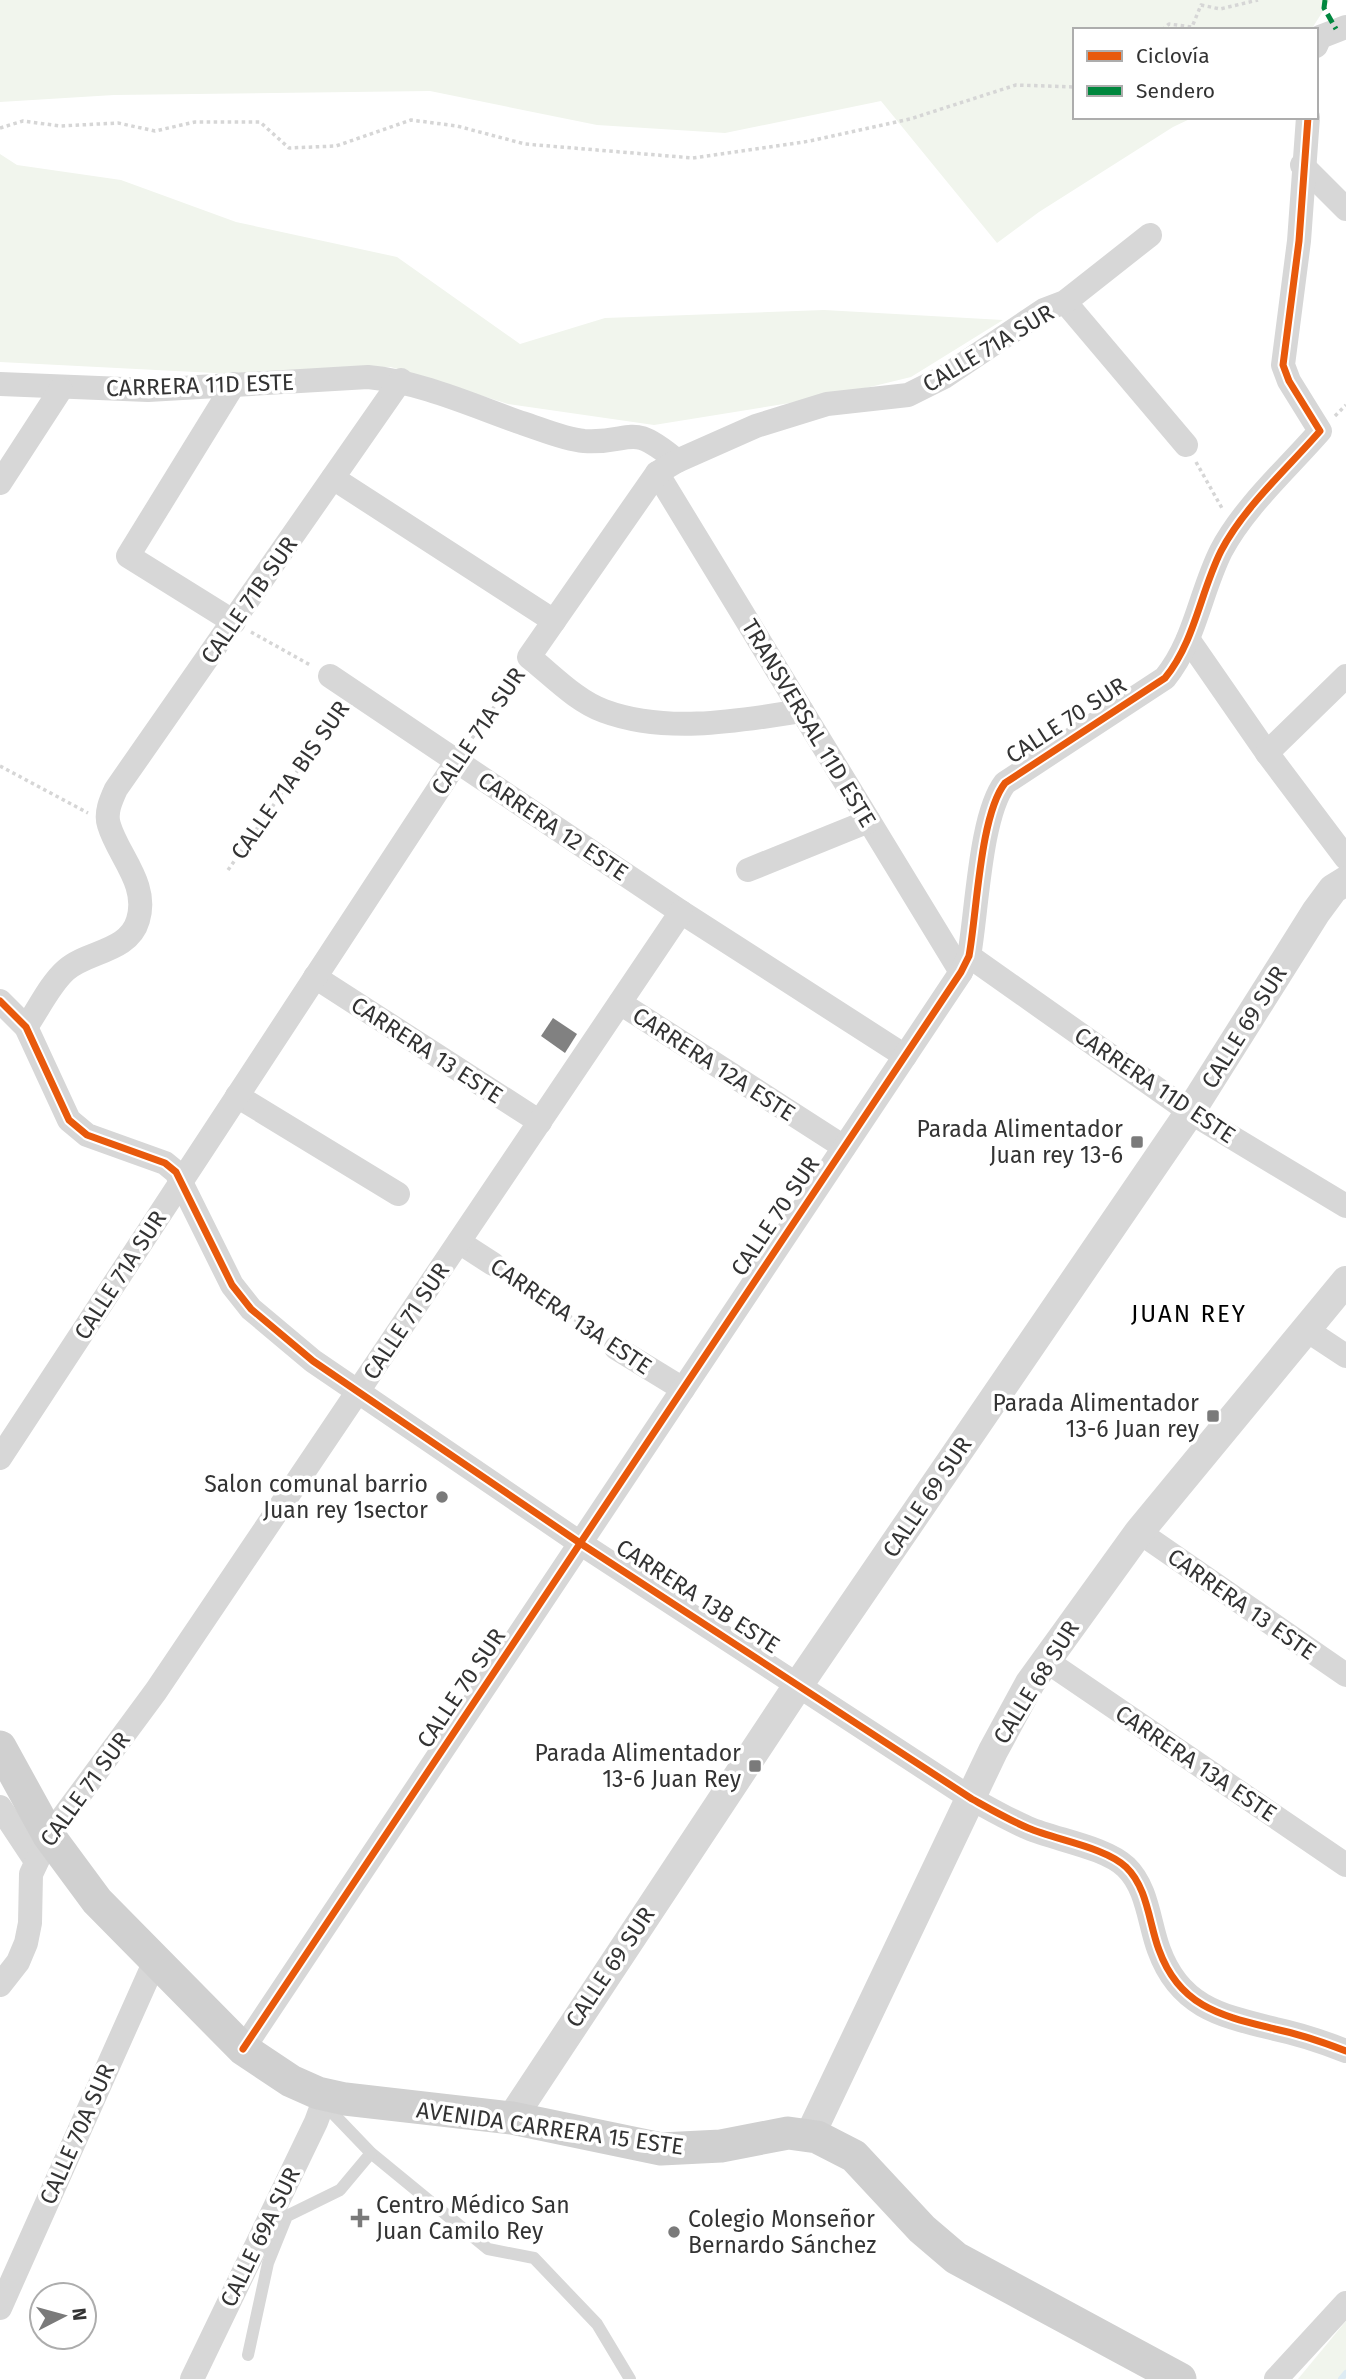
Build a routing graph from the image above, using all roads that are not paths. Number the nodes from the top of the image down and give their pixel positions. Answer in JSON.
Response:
{"nodes":[{"id":1,"x":1341,"y":28,"type":"edge"},
{"id":2,"x":1318,"y":42,"type":"edge"},
{"id":3,"x":1307,"y":119,"type":"edge"},
{"id":4,"x":1302,"y":165,"type":"junction"},
{"id":5,"x":1346,"y":209,"type":"edge"},
{"id":6,"x":1150,"y":235,"type":"dead end"},
{"id":7,"x":1065,"y":302,"type":"junction"},
{"id":8,"x":401,"y":380,"type":"junction"},
{"id":9,"x":0,"y":384,"type":"edge"},
{"id":10,"x":233,"y":384,"type":"junction"},
{"id":11,"x":61,"y":389,"type":"junction"},
{"id":12,"x":1186,"y":445,"type":"road end"},
{"id":13,"x":667,"y":467,"type":"junction"},
{"id":14,"x":333,"y":478,"type":"junction"},
{"id":15,"x":0,"y":483,"type":"edge"},
{"id":16,"x":554,"y":621,"type":"junction"},
{"id":17,"x":234,"y":622,"type":"junction"},
{"id":18,"x":1188,"y":639,"type":"junction"},
{"id":19,"x":330,"y":676,"type":"road end"},
{"id":20,"x":1346,"y":676,"type":"edge"},
{"id":21,"x":802,"y":711,"type":"junction"},
{"id":22,"x":1267,"y":752,"type":"junction"},
{"id":23,"x":457,"y":761,"type":"junction"},
{"id":24,"x":869,"y":821,"type":"junction"},
{"id":25,"x":1346,"y":858,"type":"edge"},
{"id":26,"x":748,"y":870,"type":"dead end"},
{"id":27,"x":1346,"y":881,"type":"edge"},
{"id":28,"x":681,"y":912,"type":"junction"},
{"id":29,"x":965,"y":964,"type":"junction"},
{"id":30,"x":315,"y":977,"type":"junction"},
{"id":31,"x":0,"y":1001,"type":"edge"},
{"id":32,"x":620,"y":1003,"type":"junction"},
{"id":33,"x":26,"y":1027,"type":"junction"},
{"id":34,"x":905,"y":1056,"type":"junction"},
{"id":35,"x":237,"y":1096,"type":"junction"},
{"id":36,"x":1190,"y":1112,"type":"junction"},
{"id":37,"x":540,"y":1122,"type":"junction"},
{"id":38,"x":844,"y":1147,"type":"junction"},
{"id":39,"x":182,"y":1180,"type":"junction"},
{"id":40,"x":398,"y":1194,"type":"dead end"},
{"id":41,"x":1346,"y":1206,"type":"edge"},
{"id":42,"x":459,"y":1242,"type":"junction"},
{"id":43,"x":493,"y":1264,"type":"road end"},
{"id":44,"x":1346,"y":1281,"type":"edge"},
{"id":45,"x":1305,"y":1329,"type":"junction"},
{"id":46,"x":616,"y":1348,"type":"road end"},
{"id":47,"x":1346,"y":1356,"type":"edge"},
{"id":48,"x":683,"y":1389,"type":"junction"},
{"id":49,"x":358,"y":1391,"type":"junction"},
{"id":50,"x":0,"y":1458,"type":"edge"},
{"id":51,"x":1139,"y":1532,"type":"junction"},
{"id":52,"x":580,"y":1543,"type":"junction"},
{"id":53,"x":1045,"y":1660,"type":"junction"},
{"id":54,"x":1346,"y":1675,"type":"edge"},
{"id":55,"x":799,"y":1684,"type":"junction"},
{"id":56,"x":0,"y":1747,"type":"edge"},
{"id":57,"x":972,"y":1799,"type":"junction"},
{"id":58,"x":0,"y":1807,"type":"edge"},
{"id":59,"x":42,"y":1848,"type":"junction"},
{"id":60,"x":1346,"y":1866,"type":"edge"},
{"id":61,"x":155,"y":1961,"type":"junction"},
{"id":62,"x":0,"y":1985,"type":"edge"},
{"id":63,"x":243,"y":2049,"type":"junction"},
{"id":64,"x":1346,"y":2051,"type":"edge"},
{"id":65,"x":324,"y":2099,"type":"junction"},
{"id":66,"x":512,"y":2118,"type":"junction"},
{"id":67,"x":810,"y":2135,"type":"junction"},
{"id":68,"x":371,"y":2154,"type":"junction"},
{"id":69,"x":1346,"y":2303,"type":"edge"},
{"id":70,"x":0,"y":2308,"type":"edge"},
{"id":71,"x":248,"y":2355,"type":"dead end"},
{"id":72,"x":192,"y":2379,"type":"edge"},
{"id":73,"x":630,"y":2379,"type":"edge"},
{"id":74,"x":1180,"y":2379,"type":"edge"},
{"id":75,"x":1276,"y":2379,"type":"edge"}],
"edges":[{"from":1,"to":2,"type":"street"},
{"from":3,"to":4,"type":"street"},
{"from":4,"to":5,"type":"street"},
{"from":4,"to":18,"type":"street","name":"CALLE 70 SUR"},
{"from":6,"to":7,"type":"street","name":"CALLE 71A SUR"},
{"from":7,"to":12,"type":"street"},
{"from":7,"to":13,"type":"street","name":"CALLE 71A SUR"},
{"from":8,"to":10,"type":"street","name":"CARRERA 11D ESTE"},
{"from":8,"to":13,"type":"street","name":"CARRERA 11D ESTE"},
{"from":8,"to":14,"type":"street","name":"CALLE 71B SUR"},
{"from":9,"to":11,"type":"street","name":"CARRERA 11D ESTE"},
{"from":10,"to":11,"type":"street","name":"CARRERA 11D ESTE"},
{"from":10,"to":17,"type":"street"},
{"from":11,"to":15,"type":"street"},
{"from":13,"to":16,"type":"street","name":"CALLE 71A SUR"},
{"from":13,"to":21,"type":"street","name":"TRANSVERSAL 11D ESTE"},
{"from":14,"to":16,"type":"street"},
{"from":14,"to":17,"type":"street","name":"CALLE 71B SUR"},
{"from":16,"to":21,"type":"street","name":"CALLE 71A SUR"},
{"from":17,"to":33,"type":"street","name":"CALLE 71B SUR"},
{"from":18,"to":22,"type":"street"},
{"from":18,"to":29,"type":"street","name":"CALLE 70 SUR"},
{"from":19,"to":23,"type":"street","name":"CARRERA 12 ESTE"},
{"from":20,"to":22,"type":"street"},
{"from":21,"to":24,"type":"street","name":"TRANSVERSAL 11D ESTE"},
{"from":22,"to":25,"type":"street"},
{"from":23,"to":28,"type":"street","name":"CARRERA 12 ESTE"},
{"from":23,"to":30,"type":"street","name":"CALLE 71A SUR"},
{"from":24,"to":26,"type":"street"},
{"from":24,"to":29,"type":"street","name":"TRANSVERSAL 11D ESTE"},
{"from":27,"to":36,"type":"street","name":"CALLE 69 SUR"},
{"from":28,"to":32,"type":"street","name":"CALLE 71 SUR"},
{"from":28,"to":34,"type":"street","name":"CARRERA 12 ESTE"},
{"from":29,"to":34,"type":"street","name":"CALLE 70 SUR"},
{"from":29,"to":36,"type":"street","name":"CARRERA 11D ESTE"},
{"from":30,"to":35,"type":"street","name":"CALLE 71A SUR"},
{"from":30,"to":37,"type":"street","name":"CARRERA 13 ESTE"},
{"from":31,"to":33,"type":"street"},
{"from":32,"to":37,"type":"street","name":"CALLE 71 SUR"},
{"from":32,"to":38,"type":"street","name":"CARRERA 12A ESTE"},
{"from":33,"to":39,"type":"street"},
{"from":34,"to":38,"type":"street","name":"CALLE 70 SUR"},
{"from":35,"to":39,"type":"street","name":"CALLE 71A SUR"},
{"from":35,"to":40,"type":"street"},
{"from":36,"to":41,"type":"street","name":"CARRERA 11D ESTE"},
{"from":36,"to":55,"type":"street","name":"CALLE 69 SUR"},
{"from":37,"to":42,"type":"street","name":"CALLE 71 SUR"},
{"from":38,"to":48,"type":"street","name":"CALLE 70 SUR"},
{"from":39,"to":49,"type":"street","name":"CARRERA 13B ESTE"},
{"from":39,"to":50,"type":"street","name":"CALLE 71A SUR"},
{"from":42,"to":43,"type":"street","name":"CARRERA 13A ESTE"},
{"from":42,"to":49,"type":"street","name":"CALLE 71 SUR"},
{"from":44,"to":45,"type":"street","name":"CALLE 68 SUR"},
{"from":45,"to":47,"type":"street"},
{"from":45,"to":51,"type":"street","name":"CALLE 68 SUR"},
{"from":46,"to":48,"type":"street","name":"CARRERA 13A ESTE"},
{"from":48,"to":52,"type":"street","name":"CALLE 70 SUR"},
{"from":49,"to":52,"type":"street","name":"CARRERA 13B ESTE"},
{"from":49,"to":59,"type":"street","name":"CALLE 71 SUR"},
{"from":51,"to":53,"type":"street","name":"CALLE 68 SUR"},
{"from":51,"to":54,"type":"street","name":"CARRERA 13 ESTE"},
{"from":52,"to":55,"type":"street","name":"CARRERA 13B ESTE"},
{"from":52,"to":63,"type":"street","name":"CALLE 70 SUR"},
{"from":53,"to":57,"type":"street","name":"CALLE 68 SUR"},
{"from":53,"to":60,"type":"street","name":"CARRERA 13A ESTE"},
{"from":55,"to":57,"type":"street","name":"CARRERA 13B ESTE"},
{"from":55,"to":66,"type":"street","name":"CALLE 69 SUR"},
{"from":56,"to":59,"type":"main road","name":"AVENIDA CARRERA 15 ESTE"},
{"from":57,"to":64,"type":"street","name":"CARRERA 13B ESTE"},
{"from":57,"to":67,"type":"street","name":"CALLE 68 SUR"},
{"from":58,"to":59,"type":"street"},
{"from":59,"to":61,"type":"main road","name":"AVENIDA CARRERA 15 ESTE"},
{"from":59,"to":62,"type":"street","name":"CALLE 71 SUR"},
{"from":61,"to":63,"type":"main road","name":"AVENIDA CARRERA 15 ESTE"},
{"from":61,"to":70,"type":"street","name":"CALLE 70A SUR"},
{"from":63,"to":65,"type":"main road","name":"AVENIDA CARRERA 15 ESTE"},
{"from":65,"to":66,"type":"main road","name":"AVENIDA CARRERA 15 ESTE"},
{"from":65,"to":68,"type":"lane"},
{"from":65,"to":72,"type":"street","name":"CALLE 69A SUR"},
{"from":66,"to":67,"type":"main road","name":"AVENIDA CARRERA 15 ESTE"},
{"from":67,"to":74,"type":"main road","name":"AVENIDA CARRERA 15 ESTE"},
{"from":68,"to":71,"type":"lane"},
{"from":68,"to":73,"type":"lane"},
{"from":69,"to":75,"type":"street"}]}
